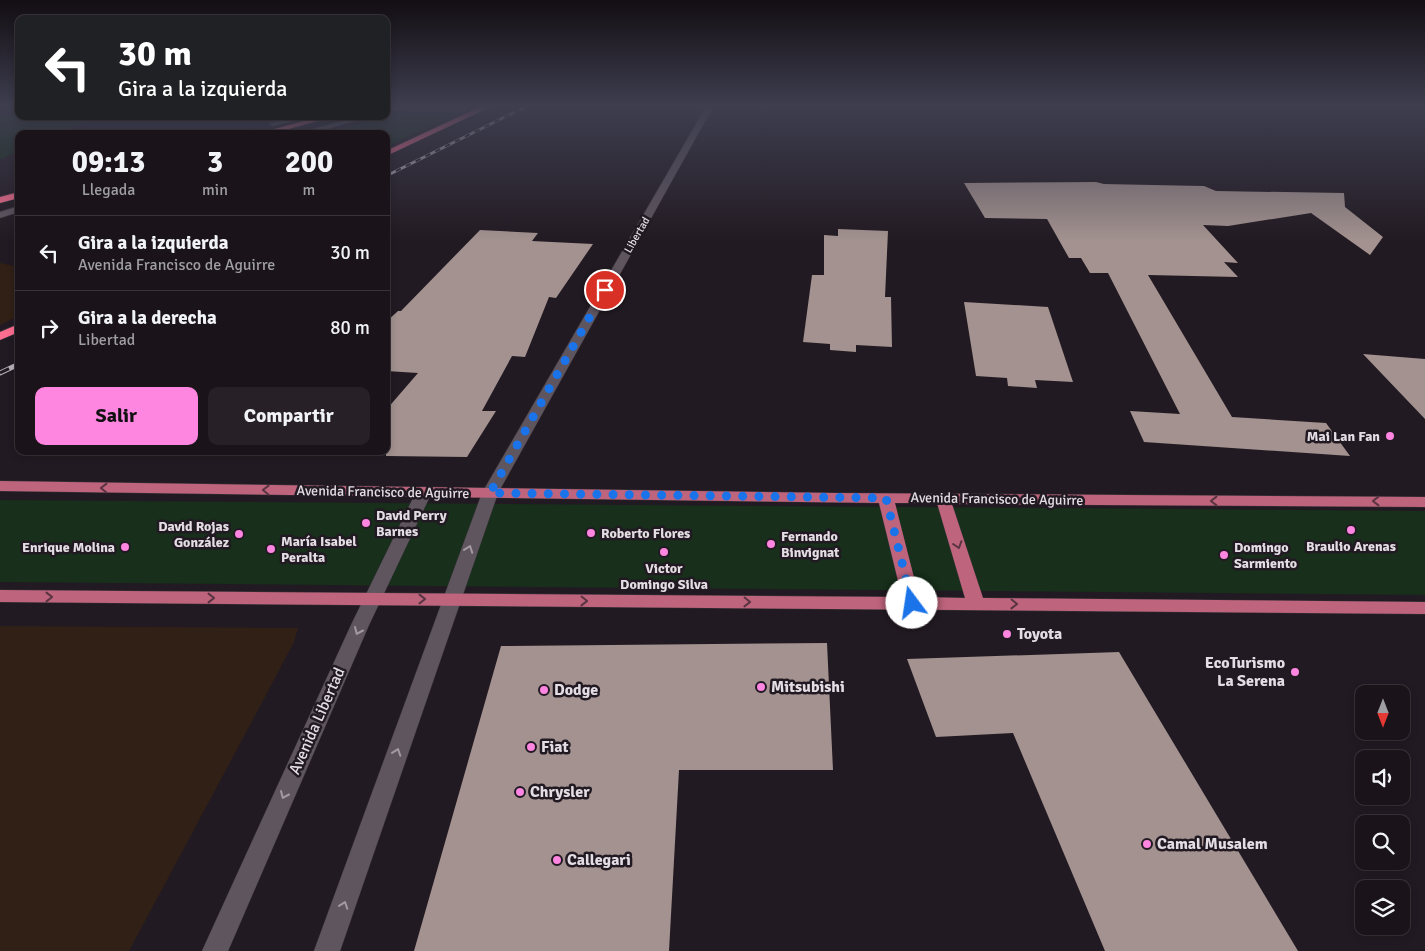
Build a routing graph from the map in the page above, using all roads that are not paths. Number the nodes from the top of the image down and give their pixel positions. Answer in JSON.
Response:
{"nodes":[{"id":1,"x":685,"y":151,"type":"edge"},
{"id":2,"x":15,"y":196,"type":"edge"},
{"id":3,"x":0,"y":200,"type":"edge"},
{"id":4,"x":15,"y":210,"type":"edge"},
{"id":5,"x":0,"y":215,"type":"edge"},
{"id":6,"x":15,"y":329,"type":"edge"},
{"id":7,"x":0,"y":336,"type":"edge"},
{"id":8,"x":0,"y":486,"type":"edge"},
{"id":9,"x":424,"y":492,"type":"junction"},
{"id":10,"x":490,"y":493,"type":"junction"},
{"id":11,"x":886,"y":498,"type":"junction"},
{"id":12,"x":943,"y":499,"type":"junction"},
{"id":13,"x":1425,"y":502,"type":"edge"},
{"id":14,"x":0,"y":596,"type":"edge"},
{"id":15,"x":373,"y":599,"type":"junction"},
{"id":16,"x":451,"y":600,"type":"junction"},
{"id":17,"x":912,"y":603,"type":"junction"},
{"id":18,"x":976,"y":604,"type":"junction"},
{"id":19,"x":1425,"y":608,"type":"edge"},
{"id":20,"x":214,"y":951,"type":"edge"},
{"id":21,"x":327,"y":951,"type":"edge"}],
"edges":[{"from":1,"to":10,"type":"street","name":"Libertad"},
{"from":2,"to":3,"type":"highway"},
{"from":4,"to":5,"type":"street"},
{"from":6,"to":7,"type":"highway"},
{"from":9,"to":8,"type":"main road","name":"Avenida Francisco de Aguirre","one_way":true},
{"from":9,"to":10,"type":"main road","name":"Avenida Francisco de Aguirre"},
{"from":9,"to":15,"type":"street","name":"Avenida Libertad"},
{"from":10,"to":11,"type":"main road","name":"Avenida Francisco de Aguirre"},
{"from":16,"to":10,"type":"street","one_way":true},
{"from":11,"to":12,"type":"main road","name":"Avenida Francisco de Aguirre"},
{"from":11,"to":17,"type":"main road"},
{"from":13,"to":12,"type":"main road","name":"Avenida Francisco de Aguirre","one_way":true},
{"from":12,"to":18,"type":"main road","one_way":true},
{"from":14,"to":15,"type":"main road","one_way":true},
{"from":15,"to":16,"type":"main road","one_way":true},
{"from":15,"to":20,"type":"street","name":"Avenida Libertad","one_way":true},
{"from":16,"to":17,"type":"main road","one_way":true},
{"from":21,"to":16,"type":"street","one_way":true},
{"from":17,"to":18,"type":"main road"},
{"from":18,"to":19,"type":"main road","one_way":true}]}
